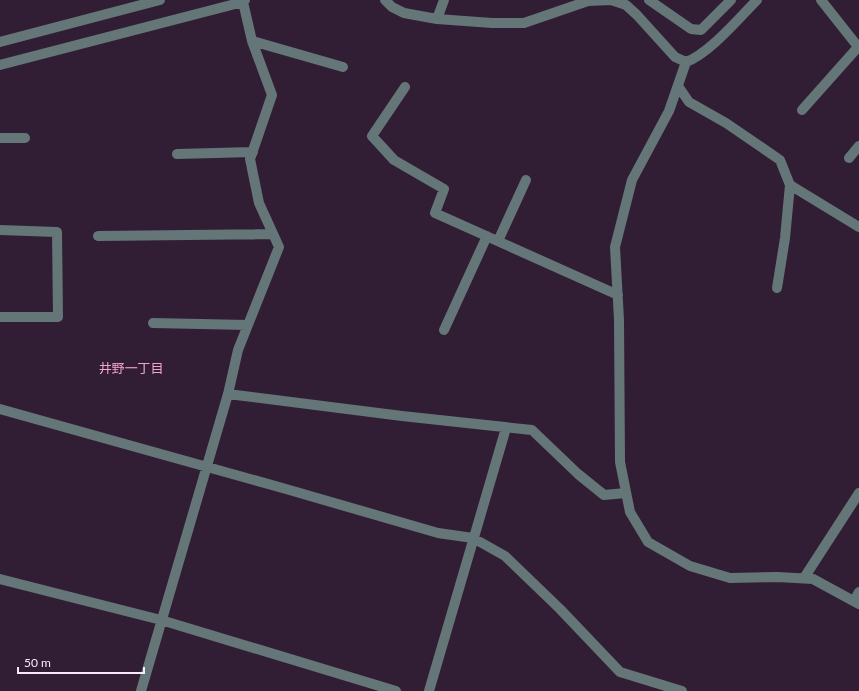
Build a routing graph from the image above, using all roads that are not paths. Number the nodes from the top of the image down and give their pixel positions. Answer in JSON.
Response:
{"nodes":[{"id":1,"x":160,"y":0,"type":"edge"},
{"id":2,"x":385,"y":0,"type":"edge"},
{"id":3,"x":444,"y":0,"type":"edge"},
{"id":4,"x":649,"y":0,"type":"edge"},
{"id":5,"x":731,"y":0,"type":"edge"},
{"id":6,"x":758,"y":0,"type":"edge"},
{"id":7,"x":821,"y":0,"type":"edge"},
{"id":8,"x":244,"y":1,"type":"edge"},
{"id":9,"x":437,"y":19,"type":"junction"},
{"id":10,"x":252,"y":41,"type":"junction"},
{"id":11,"x":0,"y":42,"type":"edge"},
{"id":12,"x":859,"y":47,"type":"edge"},
{"id":13,"x":686,"y":62,"type":"junction"},
{"id":14,"x":0,"y":65,"type":"edge"},
{"id":15,"x":343,"y":67,"type":"dead end"},
{"id":16,"x":405,"y":86,"type":"dead end"},
{"id":17,"x":678,"y":86,"type":"junction"},
{"id":18,"x":802,"y":110,"type":"dead end"},
{"id":19,"x":0,"y":138,"type":"edge"},
{"id":20,"x":25,"y":138,"type":"dead end"},
{"id":21,"x":859,"y":146,"type":"edge"},
{"id":22,"x":253,"y":152,"type":"junction"},
{"id":23,"x":177,"y":154,"type":"dead end"},
{"id":24,"x":849,"y":158,"type":"dead end"},
{"id":25,"x":526,"y":180,"type":"dead end"},
{"id":26,"x":790,"y":185,"type":"junction"},
{"id":27,"x":859,"y":227,"type":"edge"},
{"id":28,"x":0,"y":230,"type":"edge"},
{"id":29,"x":273,"y":234,"type":"junction"},
{"id":30,"x":98,"y":236,"type":"dead end"},
{"id":31,"x":487,"y":236,"type":"junction"},
{"id":32,"x":498,"y":242,"type":"junction"},
{"id":33,"x":777,"y":288,"type":"dead end"},
{"id":34,"x":618,"y":295,"type":"junction"},
{"id":35,"x":0,"y":317,"type":"edge"},
{"id":36,"x":153,"y":323,"type":"dead end"},
{"id":37,"x":248,"y":326,"type":"junction"},
{"id":38,"x":444,"y":330,"type":"dead end"},
{"id":39,"x":228,"y":394,"type":"junction"},
{"id":40,"x":0,"y":409,"type":"edge"},
{"id":41,"x":506,"y":428,"type":"junction"},
{"id":42,"x":206,"y":466,"type":"junction"},
{"id":43,"x":859,"y":493,"type":"edge"},
{"id":44,"x":626,"y":494,"type":"junction"},
{"id":45,"x":473,"y":538,"type":"junction"},
{"id":46,"x":804,"y":578,"type":"junction"},
{"id":47,"x":0,"y":579,"type":"edge"},
{"id":48,"x":857,"y":599,"type":"edge"},
{"id":49,"x":161,"y":620,"type":"junction"},
{"id":50,"x":141,"y":691,"type":"edge"},
{"id":51,"x":396,"y":691,"type":"edge"},
{"id":52,"x":429,"y":691,"type":"edge"},
{"id":53,"x":682,"y":691,"type":"edge"}],
"edges":[{"from":1,"to":11,"type":"street"},
{"from":2,"to":9,"type":"street"},
{"from":3,"to":9,"type":"street"},
{"from":4,"to":5,"type":"street"},
{"from":6,"to":13,"type":"street"},
{"from":7,"to":12,"type":"street"},
{"from":8,"to":10,"type":"street"},
{"from":8,"to":14,"type":"street"},
{"from":9,"to":13,"type":"street"},
{"from":10,"to":15,"type":"street"},
{"from":10,"to":22,"type":"street"},
{"from":12,"to":18,"type":"street"},
{"from":13,"to":17,"type":"street"},
{"from":16,"to":31,"type":"street"},
{"from":17,"to":26,"type":"street"},
{"from":17,"to":34,"type":"street"},
{"from":19,"to":20,"type":"street"},
{"from":21,"to":24,"type":"street"},
{"from":22,"to":23,"type":"street"},
{"from":22,"to":29,"type":"street"},
{"from":25,"to":32,"type":"street"},
{"from":26,"to":27,"type":"street"},
{"from":26,"to":33,"type":"street"},
{"from":28,"to":35,"type":"street"},
{"from":29,"to":30,"type":"street"},
{"from":29,"to":37,"type":"street"},
{"from":31,"to":32,"type":"street"},
{"from":31,"to":38,"type":"street"},
{"from":32,"to":34,"type":"street"},
{"from":34,"to":44,"type":"street"},
{"from":36,"to":37,"type":"street"},
{"from":37,"to":39,"type":"street"},
{"from":39,"to":41,"type":"street"},
{"from":39,"to":42,"type":"street"},
{"from":40,"to":42,"type":"street"},
{"from":41,"to":44,"type":"street"},
{"from":41,"to":45,"type":"street"},
{"from":42,"to":45,"type":"street"},
{"from":42,"to":49,"type":"street"},
{"from":43,"to":46,"type":"street"},
{"from":44,"to":46,"type":"street"},
{"from":45,"to":52,"type":"street"},
{"from":45,"to":53,"type":"street"},
{"from":46,"to":48,"type":"street"},
{"from":47,"to":49,"type":"street"},
{"from":49,"to":50,"type":"street"},
{"from":49,"to":51,"type":"street"}]}
